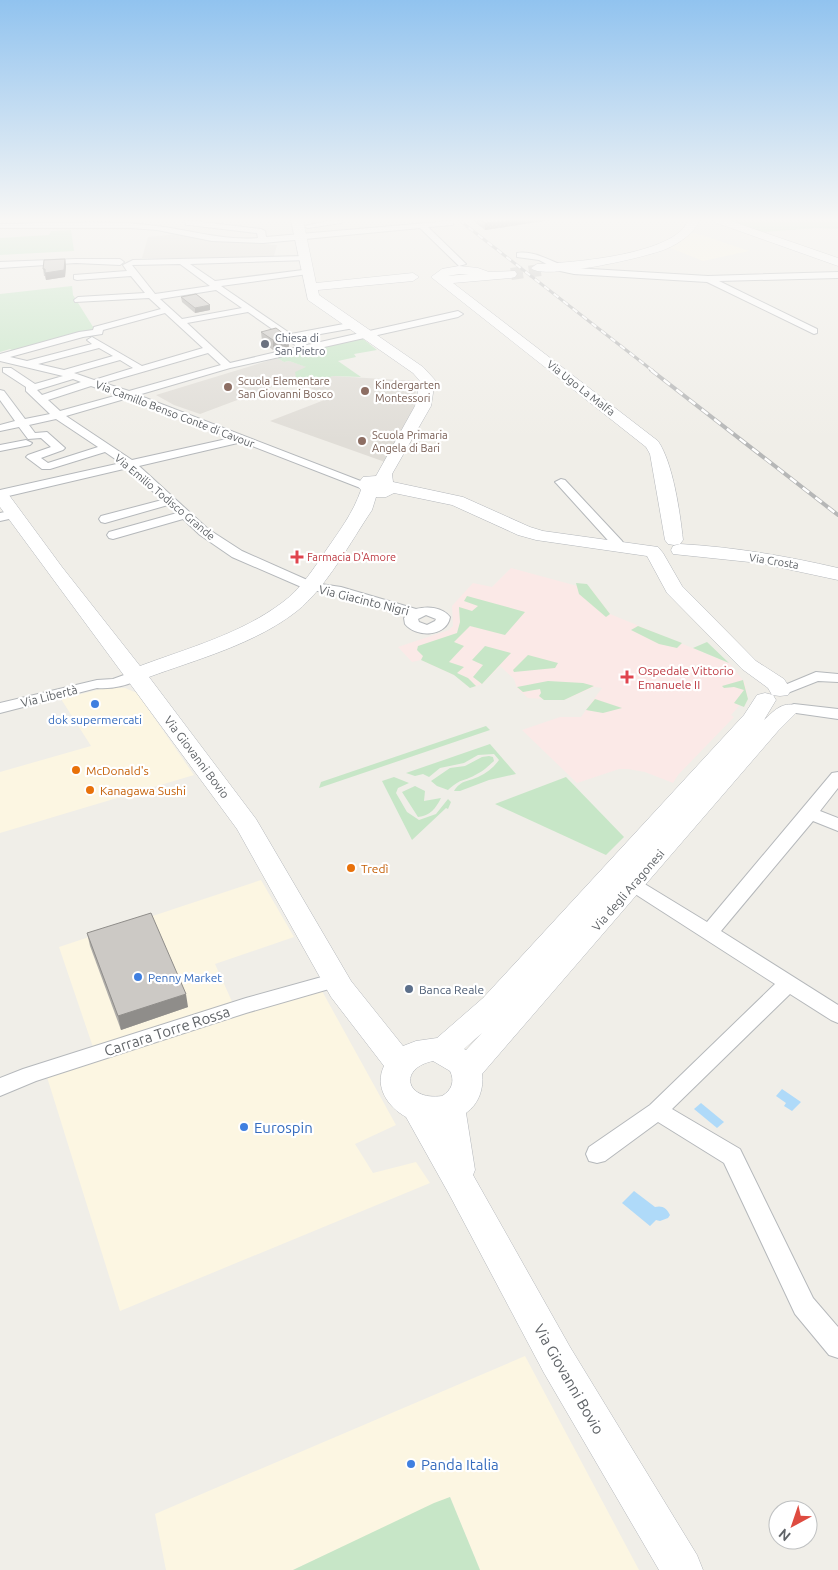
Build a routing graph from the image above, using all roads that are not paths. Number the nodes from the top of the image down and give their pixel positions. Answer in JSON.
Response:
{"nodes":[{"id":1,"x":140,"y":293,"type":"edge"},
{"id":2,"x":150,"y":293,"type":"edge"},
{"id":3,"x":227,"y":293,"type":"edge"},
{"id":4,"x":313,"y":293,"type":"edge"},
{"id":5,"x":471,"y":293,"type":"edge"},
{"id":6,"x":737,"y":293,"type":"edge"},
{"id":7,"x":78,"y":295,"type":"dead end"},
{"id":8,"x":167,"y":310,"type":"junction"},
{"id":9,"x":250,"y":310,"type":"junction"},
{"id":10,"x":458,"y":314,"type":"dead end"},
{"id":11,"x":180,"y":322,"type":"junction"},
{"id":12,"x":354,"y":325,"type":"junction"},
{"id":13,"x":814,"y":331,"type":"dead end"},
{"id":14,"x":82,"y":334,"type":"junction"},
{"id":15,"x":368,"y":334,"type":"junction"},
{"id":16,"x":290,"y":337,"type":"junction"},
{"id":17,"x":100,"y":345,"type":"junction"},
{"id":18,"x":305,"y":348,"type":"junction"},
{"id":19,"x":210,"y":349,"type":"junction"},
{"id":20,"x":0,"y":357,"type":"edge"},
{"id":21,"x":121,"y":357,"type":"junction"},
{"id":22,"x":27,"y":363,"type":"junction"},
{"id":23,"x":228,"y":366,"type":"junction"},
{"id":24,"x":141,"y":369,"type":"junction"},
{"id":25,"x":3,"y":372,"type":"edge"},
{"id":26,"x":69,"y":374,"type":"junction"},
{"id":27,"x":92,"y":382,"type":"junction"},
{"id":28,"x":35,"y":392,"type":"junction"},
{"id":29,"x":0,"y":393,"type":"edge"},
{"id":30,"x":130,"y":396,"type":"junction"},
{"id":31,"x":3,"y":404,"type":"edge"},
{"id":32,"x":58,"y":416,"type":"junction"},
{"id":33,"x":198,"y":422,"type":"junction"},
{"id":34,"x":0,"y":428,"type":"edge"},
{"id":35,"x":177,"y":428,"type":"dead end"},
{"id":36,"x":84,"y":433,"type":"junction"},
{"id":37,"x":23,"y":434,"type":"junction"},
{"id":38,"x":0,"y":439,"type":"edge"},
{"id":39,"x":242,"y":439,"type":"junction"},
{"id":40,"x":53,"y":442,"type":"junction"},
{"id":41,"x":0,"y":448,"type":"edge"},
{"id":42,"x":106,"y":448,"type":"junction"},
{"id":43,"x":130,"y":464,"type":"junction"},
{"id":44,"x":561,"y":482,"type":"dead end"},
{"id":45,"x":375,"y":489,"type":"junction"},
{"id":46,"x":170,"y":501,"type":"junction"},
{"id":47,"x":398,"y":502,"type":"junction"},
{"id":48,"x":3,"y":503,"type":"edge"},
{"id":49,"x":480,"y":512,"type":"junction"},
{"id":50,"x":185,"y":515,"type":"junction"},
{"id":51,"x":105,"y":519,"type":"dead end"},
{"id":52,"x":113,"y":535,"type":"dead end"},
{"id":53,"x":609,"y":544,"type":"junction"},
{"id":54,"x":664,"y":546,"type":"junction"},
{"id":55,"x":838,"y":574,"type":"edge"},
{"id":56,"x":311,"y":586,"type":"junction"},
{"id":57,"x":416,"y":613,"type":"dead end"},
{"id":58,"x":132,"y":670,"type":"junction"},
{"id":59,"x":838,"y":678,"type":"edge"},
{"id":60,"x":787,"y":697,"type":"junction"},
{"id":61,"x":0,"y":708,"type":"edge"},
{"id":62,"x":838,"y":714,"type":"edge"},
{"id":63,"x":838,"y":777,"type":"edge"},
{"id":64,"x":810,"y":813,"type":"junction"},
{"id":65,"x":838,"y":825,"type":"edge"},
{"id":66,"x":624,"y":879,"type":"junction"},
{"id":67,"x":709,"y":932,"type":"junction"},
{"id":68,"x":338,"y":984,"type":"junction"},
{"id":69,"x":789,"y":984,"type":"junction"},
{"id":70,"x":838,"y":1015,"type":"edge"},
{"id":71,"x":419,"y":1056,"type":"junction"},
{"id":72,"x":467,"y":1070,"type":"junction"},
{"id":73,"x":0,"y":1086,"type":"edge"},
{"id":74,"x":450,"y":1107,"type":"junction"},
{"id":75,"x":417,"y":1108,"type":"junction"},
{"id":76,"x":657,"y":1111,"type":"junction"},
{"id":77,"x":597,"y":1154,"type":"dead end"},
{"id":78,"x":461,"y":1184,"type":"junction"},
{"id":79,"x":838,"y":1346,"type":"edge"},
{"id":80,"x":682,"y":1570,"type":"edge"}],
"edges":[{"from":1,"to":7,"type":"street"},
{"from":2,"to":8,"type":"street"},
{"from":3,"to":9,"type":"street"},
{"from":4,"to":12,"type":"main road"},
{"from":5,"to":54,"type":"main road","name":"Via Ugo La Malfa"},
{"from":6,"to":13,"type":"street"},
{"from":8,"to":11,"type":"street"},
{"from":8,"to":14,"type":"street"},
{"from":9,"to":11,"type":"street"},
{"from":9,"to":16,"type":"street"},
{"from":10,"to":15,"type":"street"},
{"from":11,"to":19,"type":"street"},
{"from":12,"to":15,"type":"main road"},
{"from":12,"to":16,"type":"street"},
{"from":14,"to":17,"type":"street"},
{"from":14,"to":20,"type":"street"},
{"from":15,"to":18,"type":"street"},
{"from":15,"to":45,"type":"main road"},
{"from":16,"to":18,"type":"street"},
{"from":17,"to":21,"type":"street"},
{"from":17,"to":22,"type":"street"},
{"from":18,"to":23,"type":"street"},
{"from":19,"to":23,"type":"street"},
{"from":19,"to":24,"type":"street"},
{"from":20,"to":22,"type":"street","name":"Via Camillo Benso Conte di Cavour"},
{"from":21,"to":24,"type":"street"},
{"from":21,"to":26,"type":"street"},
{"from":22,"to":25,"type":"street"},
{"from":22,"to":26,"type":"street","name":"Via Camillo Benso Conte di Cavour"},
{"from":23,"to":30,"type":"street"},
{"from":24,"to":27,"type":"street"},
{"from":25,"to":28,"type":"street"},
{"from":26,"to":27,"type":"street","name":"Via Camillo Benso Conte di Cavour"},
{"from":26,"to":28,"type":"street"},
{"from":27,"to":28,"type":"street"},
{"from":27,"to":30,"type":"street","name":"Via Camillo Benso Conte di Cavour"},
{"from":28,"to":32,"type":"street","name":"Via Emilio Todisco Grande"},
{"from":29,"to":31,"type":"street"},
{"from":30,"to":32,"type":"street"},
{"from":30,"to":33,"type":"street","name":"Via Camillo Benso Conte di Cavour"},
{"from":31,"to":37,"type":"street"},
{"from":32,"to":36,"type":"street","name":"Via Emilio Todisco Grande"},
{"from":32,"to":37,"type":"street"},
{"from":33,"to":35,"type":"street"},
{"from":33,"to":39,"type":"street","name":"Via Camillo Benso Conte di Cavour"},
{"from":34,"to":37,"type":"street"},
{"from":36,"to":40,"type":"street"},
{"from":36,"to":42,"type":"street","name":"Via Emilio Todisco Grande"},
{"from":37,"to":38,"type":"street"},
{"from":37,"to":40,"type":"street"},
{"from":37,"to":41,"type":"street"},
{"from":39,"to":43,"type":"street"},
{"from":39,"to":45,"type":"street","name":"Via Camillo Benso Conte di Cavour"},
{"from":40,"to":42,"type":"street"},
{"from":42,"to":43,"type":"street","name":"Via Emilio Todisco Grande"},
{"from":43,"to":46,"type":"street","name":"Via Emilio Todisco Grande"},
{"from":43,"to":48,"type":"street"},
{"from":44,"to":53,"type":"street"},
{"from":45,"to":47,"type":"main road","name":"Via Camillo Benso Conte di Cavour"},
{"from":45,"to":47,"type":"main road"},
{"from":45,"to":49,"type":"main road","name":"Via Camillo Benso Conte di Cavour"},
{"from":45,"to":56,"type":"main road"},
{"from":46,"to":50,"type":"street","name":"Via Emilio Todisco Grande"},
{"from":46,"to":51,"type":"street"},
{"from":47,"to":49,"type":"main road","name":"Via Camillo Benso Conte di Cavour"},
{"from":48,"to":58,"type":"main road","name":"Via Giovanni Bovio"},
{"from":49,"to":53,"type":"main road","name":"Via Camillo Benso Conte di Cavour"},
{"from":50,"to":52,"type":"street"},
{"from":50,"to":56,"type":"street","name":"Via Emilio Todisco Grande"},
{"from":53,"to":54,"type":"main road"},
{"from":54,"to":55,"type":"main road","name":"Via Crosta"},
{"from":54,"to":60,"type":"main road"},
{"from":56,"to":57,"type":"street","name":"Via Giacinto Nigri"},
{"from":56,"to":58,"type":"main road"},
{"from":58,"to":61,"type":"street","name":"Via Libertà"},
{"from":58,"to":68,"type":"main road","name":"Via Giovanni Bovio"},
{"from":59,"to":60,"type":"street"},
{"from":60,"to":62,"type":"street"},
{"from":60,"to":66,"type":"main road","name":"Via degli Aragonesi"},
{"from":63,"to":64,"type":"street"},
{"from":64,"to":65,"type":"street"},
{"from":64,"to":67,"type":"street"},
{"from":66,"to":67,"type":"street"},
{"from":66,"to":71,"type":"main road","name":"Via degli Aragonesi"},
{"from":66,"to":72,"type":"main road","name":"Via degli Aragonesi"},
{"from":67,"to":69,"type":"street"},
{"from":68,"to":71,"type":"main road","name":"Via Giovanni Bovio"},
{"from":68,"to":73,"type":"street","name":"Carrara Torre Rossa"},
{"from":69,"to":70,"type":"street"},
{"from":69,"to":76,"type":"street"},
{"from":71,"to":72,"type":"main road","name":"Via Giovanni Bovio"},
{"from":71,"to":75,"type":"main road","name":"Via Giovanni Bovio"},
{"from":72,"to":74,"type":"main road"},
{"from":74,"to":75,"type":"main road"},
{"from":74,"to":78,"type":"main road","name":"Via Giovanni Bovio"},
{"from":75,"to":78,"type":"main road","name":"Via Giovanni Bovio"},
{"from":76,"to":77,"type":"street"},
{"from":76,"to":79,"type":"street"},
{"from":78,"to":80,"type":"main road","name":"Via Giovanni Bovio"}]}
